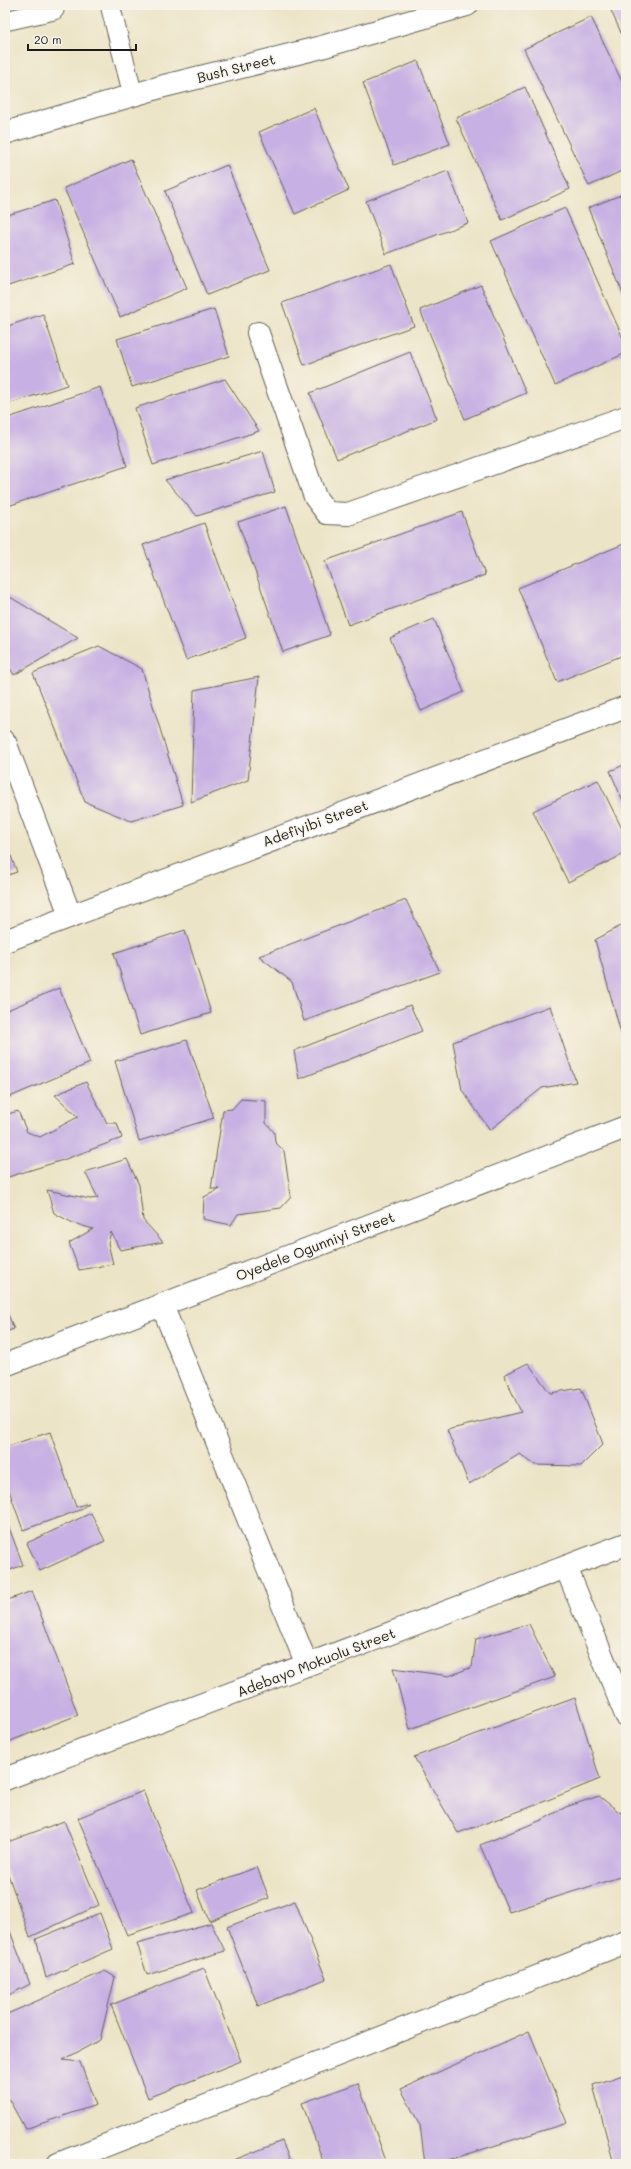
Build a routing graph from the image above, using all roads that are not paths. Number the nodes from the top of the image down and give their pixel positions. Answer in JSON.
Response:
{"nodes":[{"id":1,"x":110,"y":5,"type":"edge"},
{"id":2,"x":467,"y":5,"type":"edge"},
{"id":3,"x":54,"y":10,"type":"dead end"},
{"id":4,"x":5,"y":21,"type":"edge"},
{"id":5,"x":133,"y":94,"type":"junction"},
{"id":6,"x":5,"y":133,"type":"edge"},
{"id":7,"x":258,"y":333,"type":"dead end"},
{"id":8,"x":626,"y":417,"type":"edge"},
{"id":9,"x":626,"y":707,"type":"edge"},
{"id":10,"x":5,"y":742,"type":"edge"},
{"id":11,"x":70,"y":915,"type":"junction"},
{"id":12,"x":5,"y":941,"type":"edge"},
{"id":13,"x":626,"y":1127,"type":"edge"},
{"id":14,"x":162,"y":1305,"type":"junction"},
{"id":15,"x":5,"y":1365,"type":"edge"},
{"id":16,"x":626,"y":1544,"type":"edge"},
{"id":17,"x":566,"y":1567,"type":"junction"},
{"id":18,"x":307,"y":1665,"type":"junction"},
{"id":19,"x":626,"y":1715,"type":"edge"},
{"id":20,"x":5,"y":1779,"type":"edge"},
{"id":21,"x":626,"y":1942,"type":"edge"},
{"id":22,"x":58,"y":2164,"type":"edge"}],
"edges":[{"from":1,"to":5,"type":"lane"},
{"from":2,"to":5,"type":"street","name":"Bush Street"},
{"from":3,"to":4,"type":"lane"},
{"from":5,"to":6,"type":"street","name":"Bush Street"},
{"from":7,"to":8,"type":"street"},
{"from":9,"to":11,"type":"street","name":"Adefiyibi Street"},
{"from":10,"to":11,"type":"street"},
{"from":11,"to":12,"type":"street","name":"Adefiyibi Street"},
{"from":13,"to":14,"type":"street","name":"Oyedele Ogunniyi Street"},
{"from":14,"to":15,"type":"street","name":"Oyedele Ogunniyi Street"},
{"from":14,"to":18,"type":"street"},
{"from":16,"to":17,"type":"street","name":"Adebayo Mokuolu Street"},
{"from":17,"to":18,"type":"street","name":"Adebayo Mokuolu Street"},
{"from":17,"to":19,"type":"street"},
{"from":18,"to":20,"type":"street","name":"Adebayo Mokuolu Street"},
{"from":21,"to":22,"type":"street"}]}
